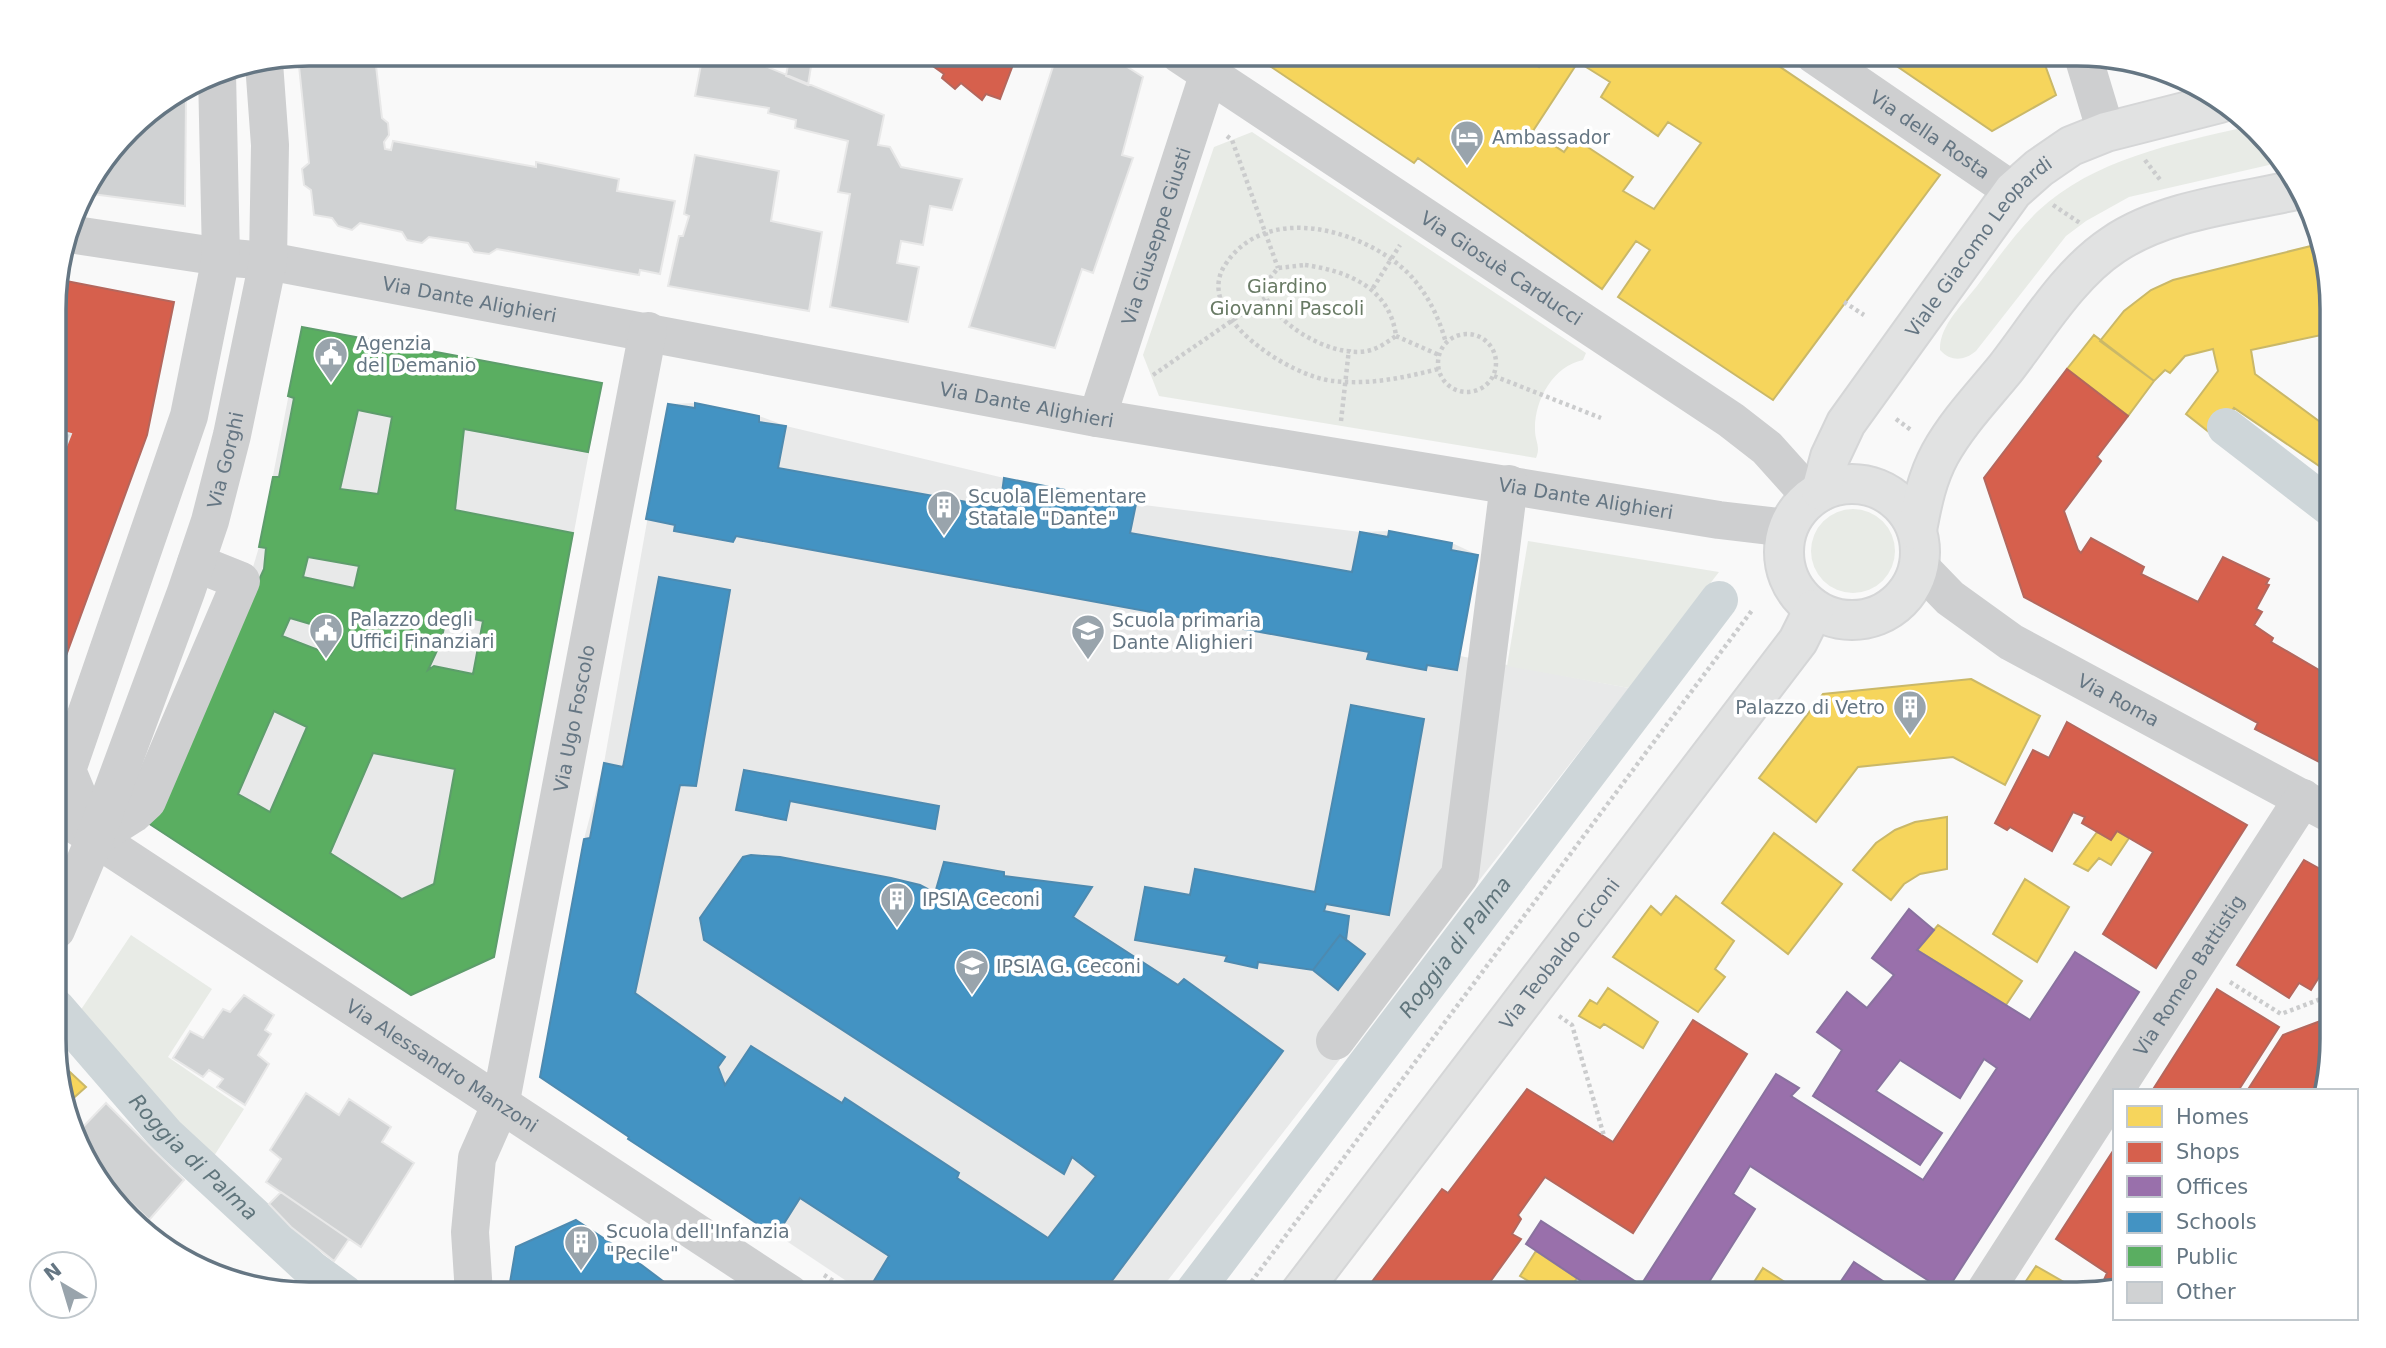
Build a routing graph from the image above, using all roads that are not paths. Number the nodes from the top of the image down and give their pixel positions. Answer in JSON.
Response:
{"nodes":[{"id":1,"x":1200,"y":66,"type":"edge"},
{"id":2,"x":1208,"y":66,"type":"edge"},
{"id":3,"x":1831,"y":66,"type":"edge"},
{"id":4,"x":2086,"y":67,"type":"edge"},
{"id":5,"x":265,"y":72,"type":"edge"},
{"id":6,"x":217,"y":85,"type":"edge"},
{"id":7,"x":2208,"y":106,"type":"edge"},
{"id":8,"x":2106,"y":132,"type":"junction"},
{"id":9,"x":2013,"y":191,"type":"junction"},
{"id":10,"x":2289,"y":192,"type":"edge"},
{"id":11,"x":78,"y":235,"type":"edge"},
{"id":12,"x":221,"y":257,"type":"junction"},
{"id":13,"x":268,"y":261,"type":"junction"},
{"id":14,"x":648,"y":331,"type":"junction"},
{"id":15,"x":1097,"y":418,"type":"junction"},
{"id":16,"x":1509,"y":484,"type":"junction"},
{"id":17,"x":1816,"y":494,"type":"junction"},
{"id":18,"x":1788,"y":528,"type":"junction"},
{"id":19,"x":1918,"y":548,"type":"junction"},
{"id":20,"x":1814,"y":609,"type":"junction"},
{"id":21,"x":2317,"y":806,"type":"edge"},
{"id":22,"x":66,"y":819,"type":"edge"},
{"id":23,"x":95,"y":838,"type":"junction"},
{"id":24,"x":66,"y":906,"type":"edge"},
{"id":25,"x":1335,"y":1041,"type":"dead end"},
{"id":26,"x":2115,"y":1089,"type":"edge"},
{"id":27,"x":2113,"y":1093,"type":"edge"},
{"id":28,"x":500,"y":1106,"type":"junction"},
{"id":29,"x":1309,"y":1281,"type":"edge"},
{"id":30,"x":1992,"y":1281,"type":"edge"},
{"id":31,"x":473,"y":1282,"type":"edge"},
{"id":32,"x":771,"y":1282,"type":"edge"}],
"edges":[{"from":1,"to":15,"type":"street","name":"Via Giuseppe Giusti"},
{"from":2,"to":17,"type":"street","name":"Via Giosuè Carducci"},
{"from":3,"to":9,"type":"street","name":"Via della Rosta"},
{"from":4,"to":8,"type":"street"},
{"from":5,"to":13,"type":"street","name":"Via Gorghi"},
{"from":6,"to":12,"type":"street"},
{"from":7,"to":8,"type":"main road","name":"Viale Giacomo Leopardi"},
{"from":8,"to":9,"type":"main road","name":"Viale Giacomo Leopardi"},
{"from":9,"to":17,"type":"main road","name":"Viale Giacomo Leopardi"},
{"from":10,"to":19,"type":"main road"},
{"from":11,"to":12,"type":"street","name":"Via Dante Alighieri"},
{"from":12,"to":13,"type":"street","name":"Via Dante Alighieri"},
{"from":12,"to":23,"type":"street"},
{"from":13,"to":14,"type":"street","name":"Via Dante Alighieri"},
{"from":13,"to":23,"type":"street","name":"Via Gorghi"},
{"from":14,"to":15,"type":"street","name":"Via Dante Alighieri"},
{"from":14,"to":28,"type":"street","name":"Via Ugo Foscolo"},
{"from":15,"to":16,"type":"street","name":"Via Dante Alighieri"},
{"from":16,"to":18,"type":"street","name":"Via Dante Alighieri"},
{"from":16,"to":25,"type":"street"},
{"from":17,"to":18,"type":"main road"},
{"from":17,"to":19,"type":"main road"},
{"from":18,"to":20,"type":"main road"},
{"from":19,"to":20,"type":"main road"},
{"from":19,"to":21,"type":"street","name":"Via Roma"},
{"from":20,"to":29,"type":"main road","name":"Via Teobaldo Ciconi"},
{"from":21,"to":26,"type":"street","name":"Via Romeo Battistig"},
{"from":22,"to":23,"type":"street","name":"Via Alessandro Manzoni"},
{"from":23,"to":24,"type":"street","name":"Via Gorghi"},
{"from":23,"to":28,"type":"street","name":"Via Alessandro Manzoni"},
{"from":27,"to":30,"type":"street","name":"Via Romeo Battistig"},
{"from":28,"to":31,"type":"street","name":"Via Ugo Foscolo"},
{"from":28,"to":32,"type":"street","name":"Via Alessandro Manzoni"}]}
